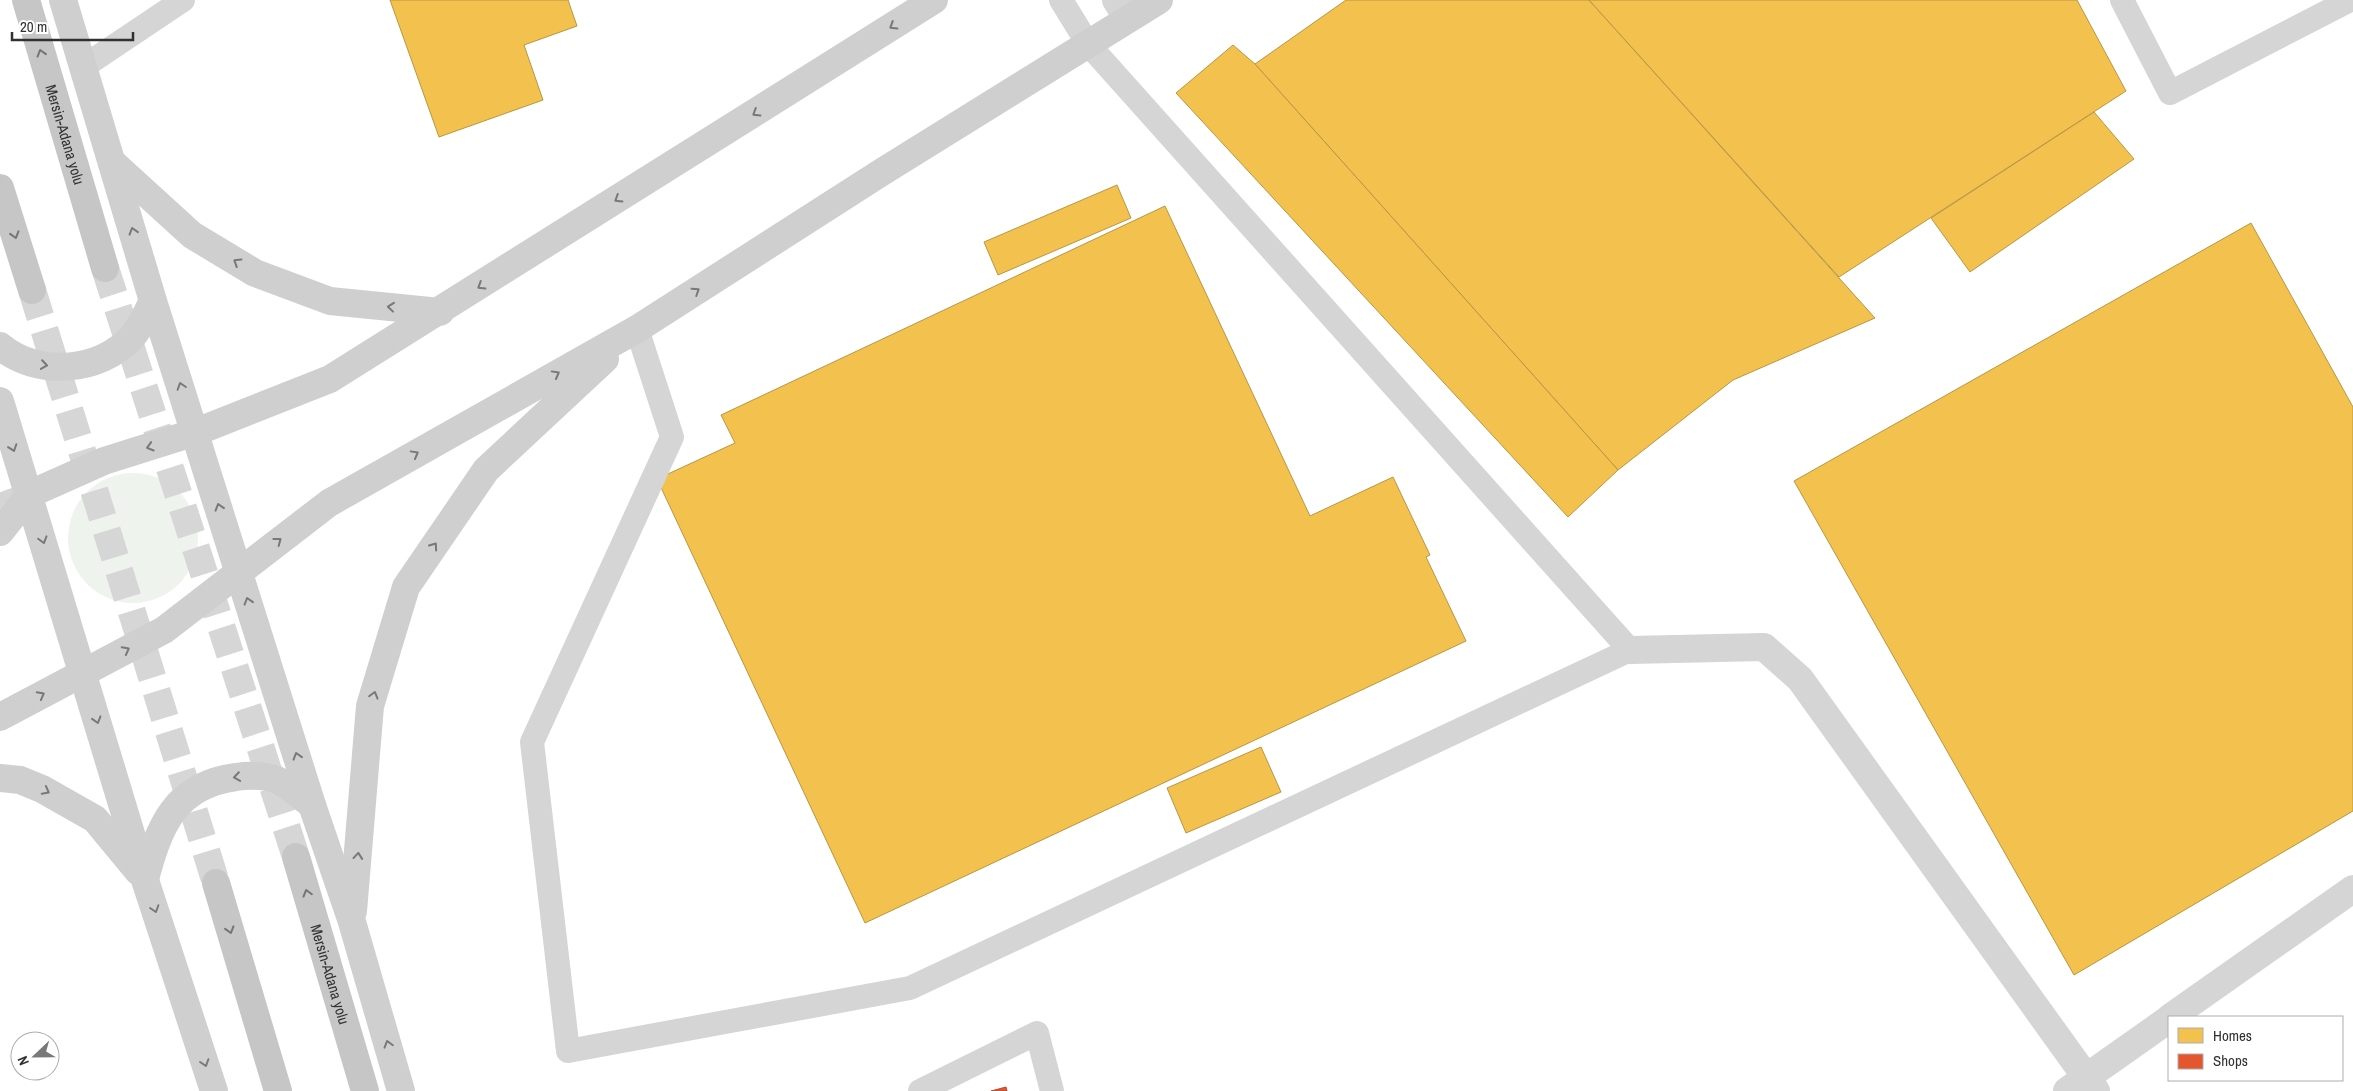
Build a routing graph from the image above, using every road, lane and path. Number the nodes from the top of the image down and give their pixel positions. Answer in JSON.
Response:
{"nodes":[{"id":1,"x":26,"y":0,"type":"edge"},
{"id":2,"x":63,"y":0,"type":"edge"},
{"id":3,"x":183,"y":0,"type":"edge"},
{"id":4,"x":934,"y":0,"type":"edge"},
{"id":5,"x":1061,"y":0,"type":"edge"},
{"id":6,"x":1159,"y":0,"type":"edge"},
{"id":7,"x":2122,"y":0,"type":"edge"},
{"id":8,"x":2350,"y":0,"type":"edge"},
{"id":9,"x":1122,"y":10,"type":"edge"},
{"id":10,"x":1088,"y":44,"type":"junction"},
{"id":11,"x":83,"y":67,"type":"junction"},
{"id":12,"x":112,"y":162,"type":"junction"},
{"id":13,"x":0,"y":188,"type":"edge"},
{"id":14,"x":105,"y":268,"type":"tunnel mouth"},
{"id":15,"x":32,"y":290,"type":"tunnel mouth"},
{"id":16,"x":153,"y":301,"type":"junction"},
{"id":17,"x":440,"y":312,"type":"junction"},
{"id":18,"x":637,"y":329,"type":"junction"},
{"id":19,"x":0,"y":346,"type":"edge"},
{"id":20,"x":0,"y":401,"type":"edge"},
{"id":21,"x":196,"y":432,"type":"junction"},
{"id":22,"x":30,"y":494,"type":"junction"},
{"id":23,"x":0,"y":505,"type":"edge"},
{"id":24,"x":0,"y":532,"type":"edge"},
{"id":25,"x":239,"y":571,"type":"junction"},
{"id":26,"x":1630,"y":650,"type":"junction"},
{"id":27,"x":83,"y":673,"type":"junction"},
{"id":28,"x":0,"y":717,"type":"edge"},
{"id":29,"x":7,"y":774,"type":"edge"},
{"id":30,"x":312,"y":805,"type":"junction"},
{"id":31,"x":296,"y":857,"type":"tunnel mouth"},
{"id":32,"x":145,"y":880,"type":"junction"},
{"id":33,"x":216,"y":884,"type":"tunnel mouth"},
{"id":34,"x":2353,"y":889,"type":"edge"},
{"id":35,"x":352,"y":922,"type":"junction"},
{"id":36,"x":2173,"y":1016,"type":"edge"},
{"id":37,"x":2168,"y":1020,"type":"edge"},
{"id":38,"x":2083,"y":1086,"type":"edge"},
{"id":39,"x":214,"y":1091,"type":"edge"},
{"id":40,"x":278,"y":1091,"type":"edge"},
{"id":41,"x":365,"y":1091,"type":"edge"},
{"id":42,"x":401,"y":1091,"type":"edge"},
{"id":43,"x":920,"y":1091,"type":"edge"},
{"id":44,"x":1052,"y":1091,"type":"edge"}],
"edges":[{"from":14,"to":1,"type":"highway","name":"Mersin-Adana yolu","one_way":true},
{"from":2,"to":11,"type":"main road"},
{"from":3,"to":11,"type":"lane"},
{"from":4,"to":17,"type":"main road","one_way":true},
{"from":5,"to":10,"type":"lane"},
{"from":6,"to":9,"type":"main road"},
{"from":7,"to":8,"type":"lane"},
{"from":9,"to":10,"type":"main road"},
{"from":18,"to":10,"type":"main road","one_way":true},
{"from":10,"to":26,"type":"lane"},
{"from":11,"to":12,"type":"main road"},
{"from":16,"to":12,"type":"main road","one_way":true},
{"from":17,"to":12,"type":"main road","one_way":true},
{"from":13,"to":15,"type":"highway","one_way":true},
{"from":19,"to":16,"type":"main road","one_way":true},
{"from":21,"to":16,"type":"main road","one_way":true},
{"from":17,"to":21,"type":"main road"},
{"from":25,"to":18,"type":"main road","one_way":true},
{"from":18,"to":26,"type":"lane"},
{"from":35,"to":18,"type":"main road","one_way":true},
{"from":20,"to":22,"type":"main road","one_way":true},
{"from":21,"to":22,"type":"main road","one_way":true},
{"from":25,"to":21,"type":"main road","one_way":true},
{"from":22,"to":23,"type":"lane"},
{"from":22,"to":24,"type":"main road"},
{"from":22,"to":27,"type":"main road","one_way":true},
{"from":27,"to":25,"type":"main road","one_way":true},
{"from":30,"to":25,"type":"main road","one_way":true},
{"from":26,"to":38,"type":"street"},
{"from":28,"to":27,"type":"main road","one_way":true},
{"from":27,"to":32,"type":"main road","one_way":true},
{"from":29,"to":32,"type":"main road","one_way":true},
{"from":30,"to":32,"type":"main road","one_way":true},
{"from":30,"to":35,"type":"main road"},
{"from":41,"to":31,"type":"highway","name":"Mersin-Adana yolu","one_way":true},
{"from":32,"to":39,"type":"main road","one_way":true},
{"from":33,"to":40,"type":"highway","one_way":true},
{"from":34,"to":36,"type":"street"},
{"from":42,"to":35,"type":"main road","one_way":true},
{"from":37,"to":38,"type":"street"},
{"from":43,"to":44,"type":"lane"}]}
